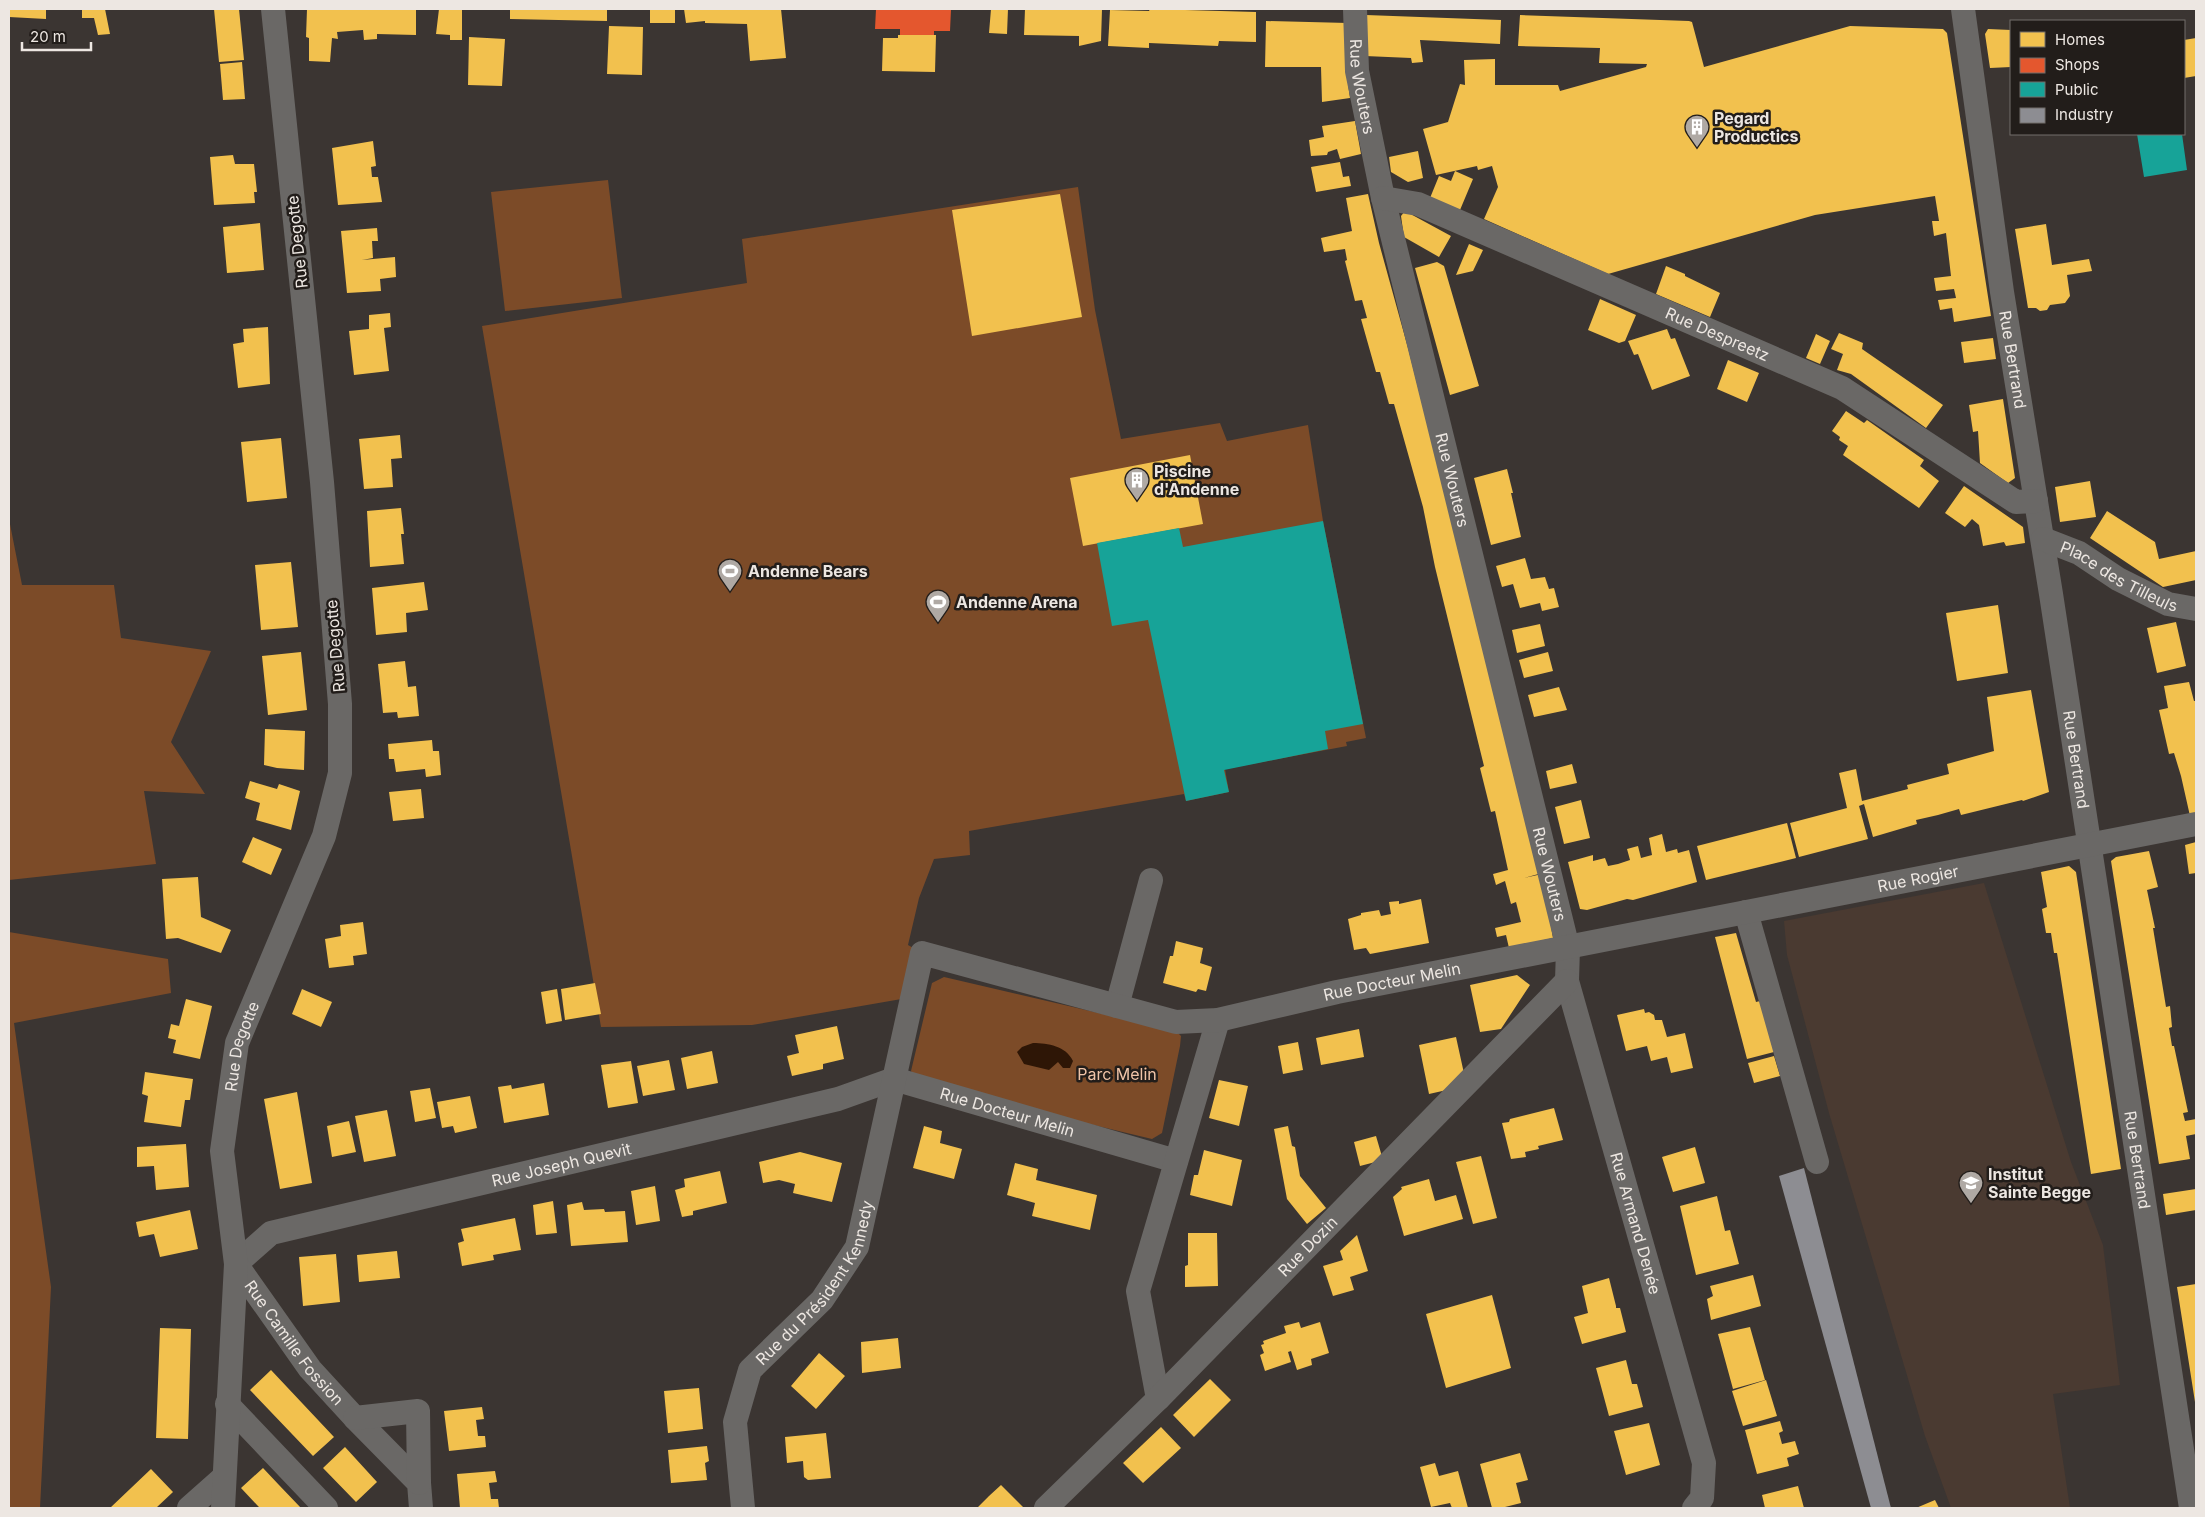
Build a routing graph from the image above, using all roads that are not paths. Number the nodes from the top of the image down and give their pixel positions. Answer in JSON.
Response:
{"nodes":[{"id":1,"x":273,"y":9,"type":"edge"},
{"id":2,"x":1355,"y":9,"type":"edge"},
{"id":3,"x":1963,"y":9,"type":"edge"},
{"id":4,"x":1382,"y":198,"type":"junction"},
{"id":5,"x":2036,"y":500,"type":"junction"},
{"id":6,"x":2042,"y":539,"type":"junction"},
{"id":7,"x":2196,"y":609,"type":"edge"},
{"id":8,"x":2196,"y":824,"type":"edge"},
{"id":9,"x":2090,"y":845,"type":"junction"},
{"id":10,"x":1151,"y":880,"type":"dead end"},
{"id":11,"x":1746,"y":912,"type":"junction"},
{"id":12,"x":1568,"y":948,"type":"junction"},
{"id":13,"x":922,"y":953,"type":"joint"},
{"id":14,"x":1567,"y":981,"type":"junction"},
{"id":15,"x":1117,"y":1006,"type":"junction"},
{"id":16,"x":1218,"y":1020,"type":"junction"},
{"id":17,"x":894,"y":1079,"type":"junction"},
{"id":18,"x":1176,"y":1161,"type":"junction"},
{"id":19,"x":1817,"y":1162,"type":"dead end"},
{"id":20,"x":236,"y":1264,"type":"junction"},
{"id":21,"x":1158,"y":1399,"type":"junction"},
{"id":22,"x":227,"y":1404,"type":"junction"},
{"id":23,"x":354,"y":1418,"type":"junction"},
{"id":24,"x":224,"y":1477,"type":"junction"},
{"id":25,"x":419,"y":1483,"type":"junction"},
{"id":26,"x":1698,"y":1503,"type":"edge"},
{"id":27,"x":189,"y":1508,"type":"edge"},
{"id":28,"x":223,"y":1508,"type":"edge"},
{"id":29,"x":326,"y":1508,"type":"edge"},
{"id":30,"x":421,"y":1508,"type":"edge"},
{"id":31,"x":743,"y":1508,"type":"edge"},
{"id":32,"x":1046,"y":1508,"type":"edge"},
{"id":33,"x":2191,"y":1508,"type":"edge"}],
"edges":[{"from":1,"to":20,"type":"street","name":"Rue Degotte"},
{"from":2,"to":4,"type":"street","name":"Rue Wouters"},
{"from":3,"to":5,"type":"street","name":"Rue Bertrand"},
{"from":4,"to":5,"type":"street","name":"Rue Despreetz"},
{"from":4,"to":12,"type":"street","name":"Rue Wouters"},
{"from":5,"to":6,"type":"street","name":"Rue Bertrand"},
{"from":6,"to":7,"type":"street","name":"Place des Tilleuls"},
{"from":6,"to":9,"type":"street","name":"Rue Bertrand"},
{"from":8,"to":9,"type":"street"},
{"from":9,"to":11,"type":"street","name":"Rue Rogier"},
{"from":9,"to":33,"type":"street","name":"Rue Bertrand"},
{"from":10,"to":15,"type":"street"},
{"from":11,"to":12,"type":"street","name":"Rue Rogier"},
{"from":11,"to":19,"type":"street"},
{"from":12,"to":14,"type":"street","name":"Rue Armand Denée"},
{"from":12,"to":16,"type":"street","name":"Rue Docteur Melin"},
{"from":13,"to":15,"type":"street","name":"Rue Docteur Melin"},
{"from":13,"to":17,"type":"street","name":"Rue du Président Kennedy"},
{"from":14,"to":21,"type":"street","name":"Rue Dozin"},
{"from":14,"to":26,"type":"street","name":"Rue Armand Denée"},
{"from":15,"to":16,"type":"street","name":"Rue Docteur Melin"},
{"from":16,"to":18,"type":"street"},
{"from":17,"to":18,"type":"street","name":"Rue Docteur Melin"},
{"from":17,"to":20,"type":"street","name":"Rue Joseph Quevit"},
{"from":17,"to":31,"type":"street","name":"Rue du Président Kennedy"},
{"from":18,"to":21,"type":"street"},
{"from":20,"to":22,"type":"street","name":"Rue Degotte"},
{"from":20,"to":23,"type":"street","name":"Rue Camille Fossion"},
{"from":21,"to":32,"type":"street","name":"Rue Dozin"},
{"from":22,"to":24,"type":"street","name":"Rue Degotte"},
{"from":22,"to":29,"type":"street"},
{"from":23,"to":25,"type":"street","name":"Rue Camille Fossion"},
{"from":23,"to":25,"type":"street","name":"Rue Camille Fossion"},
{"from":24,"to":27,"type":"street"},
{"from":24,"to":28,"type":"street","name":"Rue Degotte"},
{"from":25,"to":30,"type":"street","name":"Rue Camille Fossion"}]}
